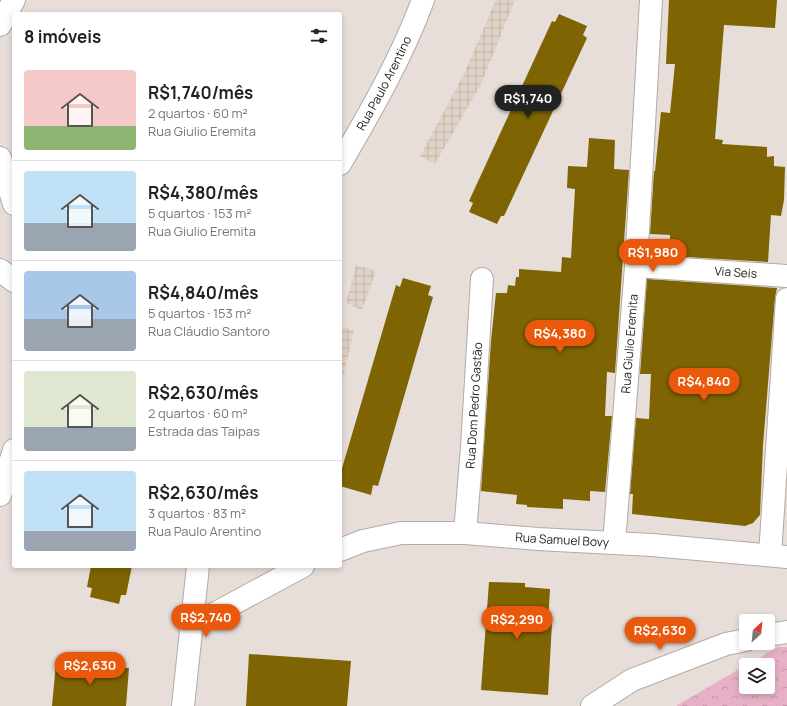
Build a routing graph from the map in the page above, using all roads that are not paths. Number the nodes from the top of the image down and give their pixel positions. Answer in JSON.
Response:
{"nodes":[{"id":1,"x":14,"y":0,"type":"edge"},
{"id":2,"x":423,"y":0,"type":"edge"},
{"id":3,"x":651,"y":0,"type":"edge"},
{"id":4,"x":0,"y":25,"type":"edge"},
{"id":5,"x":0,"y":158,"type":"edge"},
{"id":6,"x":342,"y":160,"type":"edge"},
{"id":7,"x":12,"y":197,"type":"edge"},
{"id":8,"x":636,"y":266,"type":"junction"},
{"id":9,"x":0,"y":270,"type":"edge"},
{"id":10,"x":787,"y":276,"type":"edge"},
{"id":11,"x":12,"y":279,"type":"edge"},
{"id":12,"x":482,"y":279,"type":"dead end"},
{"id":13,"x":787,"y":299,"type":"edge"},
{"id":14,"x":9,"y":455,"type":"edge"},
{"id":15,"x":0,"y":495,"type":"edge"},
{"id":16,"x":466,"y":533,"type":"junction"},
{"id":17,"x":614,"y":543,"type":"junction"},
{"id":18,"x":342,"y":549,"type":"edge"},
{"id":19,"x":778,"y":556,"type":"edge"},
{"id":20,"x":198,"y":568,"type":"edge"},
{"id":21,"x":299,"y":568,"type":"edge"},
{"id":22,"x":190,"y":627,"type":"junction"},
{"id":23,"x":787,"y":632,"type":"edge"},
{"id":24,"x":775,"y":634,"type":"edge"},
{"id":25,"x":739,"y":641,"type":"edge"},
{"id":26,"x":183,"y":706,"type":"edge"},
{"id":27,"x":592,"y":706,"type":"edge"}],
"edges":[{"from":1,"to":4,"type":"street"},
{"from":2,"to":6,"type":"street","name":"Rua Paulo Arentino"},
{"from":3,"to":8,"type":"street","name":"Rua Giulio Eremita"},
{"from":5,"to":7,"type":"street"},
{"from":8,"to":10,"type":"street","name":"Via Seis"},
{"from":8,"to":17,"type":"street","name":"Rua Giulio Eremita"},
{"from":9,"to":11,"type":"street"},
{"from":12,"to":16,"type":"street","name":"Rua Dom Pedro Gastão"},
{"from":13,"to":19,"type":"street"},
{"from":14,"to":15,"type":"street"},
{"from":16,"to":17,"type":"street","name":"Rua Samuel Bovy"},
{"from":16,"to":18,"type":"street","name":"Rua Samuel Bovy"},
{"from":17,"to":19,"type":"street","name":"Rua Samuel Bovy"},
{"from":20,"to":22,"type":"street"},
{"from":21,"to":22,"type":"street"},
{"from":22,"to":26,"type":"street"},
{"from":23,"to":24,"type":"street"},
{"from":25,"to":27,"type":"street"}]}
